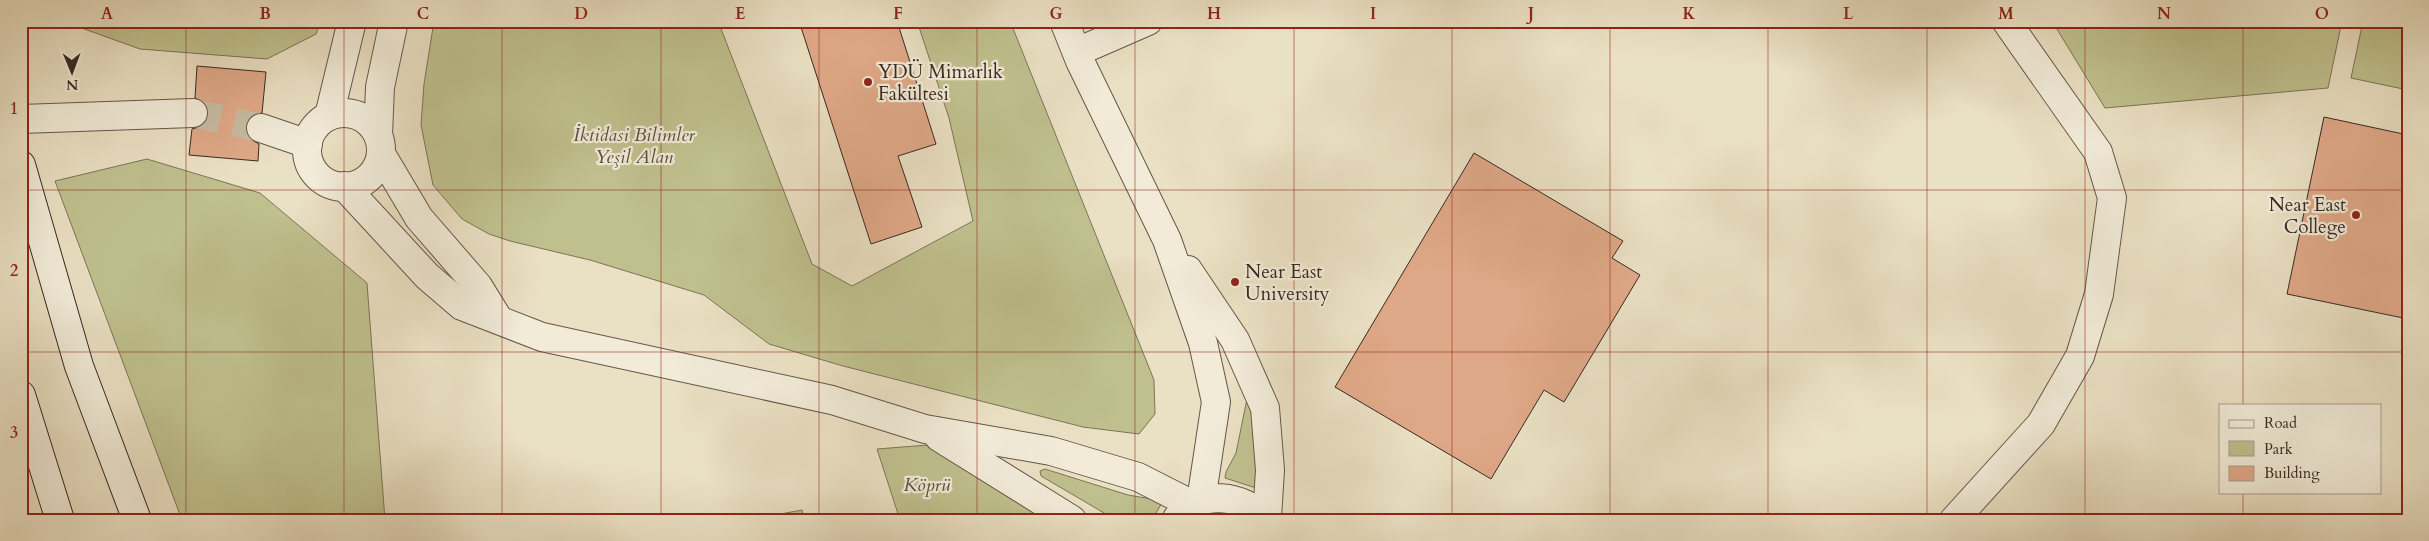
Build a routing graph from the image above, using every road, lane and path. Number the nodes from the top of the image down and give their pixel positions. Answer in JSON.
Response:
{"nodes":[{"id":1,"x":352,"y":21,"type":"edge"},
{"id":2,"x":394,"y":21,"type":"edge"},
{"id":3,"x":1064,"y":21,"type":"edge"},
{"id":4,"x":1148,"y":21,"type":"edge"},
{"id":5,"x":2006,"y":21,"type":"edge"},
{"id":6,"x":1076,"y":52,"type":"junction"},
{"id":7,"x":193,"y":113,"type":"tunnel mouth"},
{"id":8,"x":329,"y":116,"type":"junction"},
{"id":9,"x":21,"y":120,"type":"edge"},
{"id":10,"x":261,"y":128,"type":"tunnel mouth"},
{"id":11,"x":308,"y":144,"type":"junction"},
{"id":12,"x":380,"y":145,"type":"junction"},
{"id":13,"x":21,"y":165,"type":"edge"},
{"id":14,"x":344,"y":186,"type":"junction"},
{"id":15,"x":1167,"y":240,"type":"junction"},
{"id":16,"x":499,"y":320,"type":"junction"},
{"id":17,"x":21,"y":395,"type":"edge"},
{"id":18,"x":925,"y":429,"type":"junction"},
{"id":19,"x":1190,"y":509,"type":"edge"},
{"id":20,"x":1267,"y":519,"type":"edge"},
{"id":21,"x":60,"y":520,"type":"edge"},
{"id":22,"x":137,"y":520,"type":"edge"},
{"id":23,"x":1072,"y":520,"type":"edge"},
{"id":24,"x":1954,"y":520,"type":"edge"}],
"edges":[{"from":1,"to":8,"type":"street"},
{"from":2,"to":12,"type":"street"},
{"from":3,"to":6,"type":"street"},
{"from":4,"to":6,"type":"street"},
{"from":5,"to":24,"type":"street"},
{"from":6,"to":15,"type":"street"},
{"from":7,"to":9,"type":"street"},
{"from":8,"to":11,"type":"street"},
{"from":8,"to":12,"type":"street"},
{"from":10,"to":11,"type":"street"},
{"from":11,"to":14,"type":"street"},
{"from":12,"to":14,"type":"street"},
{"from":12,"to":16,"type":"street"},
{"from":13,"to":22,"type":"street"},
{"from":14,"to":16,"type":"street"},
{"from":15,"to":19,"type":"street"},
{"from":15,"to":20,"type":"street"},
{"from":16,"to":18,"type":"street"},
{"from":17,"to":21,"type":"street"},
{"from":18,"to":19,"type":"street"},
{"from":18,"to":23,"type":"street"},
{"from":19,"to":20,"type":"street"}]}
